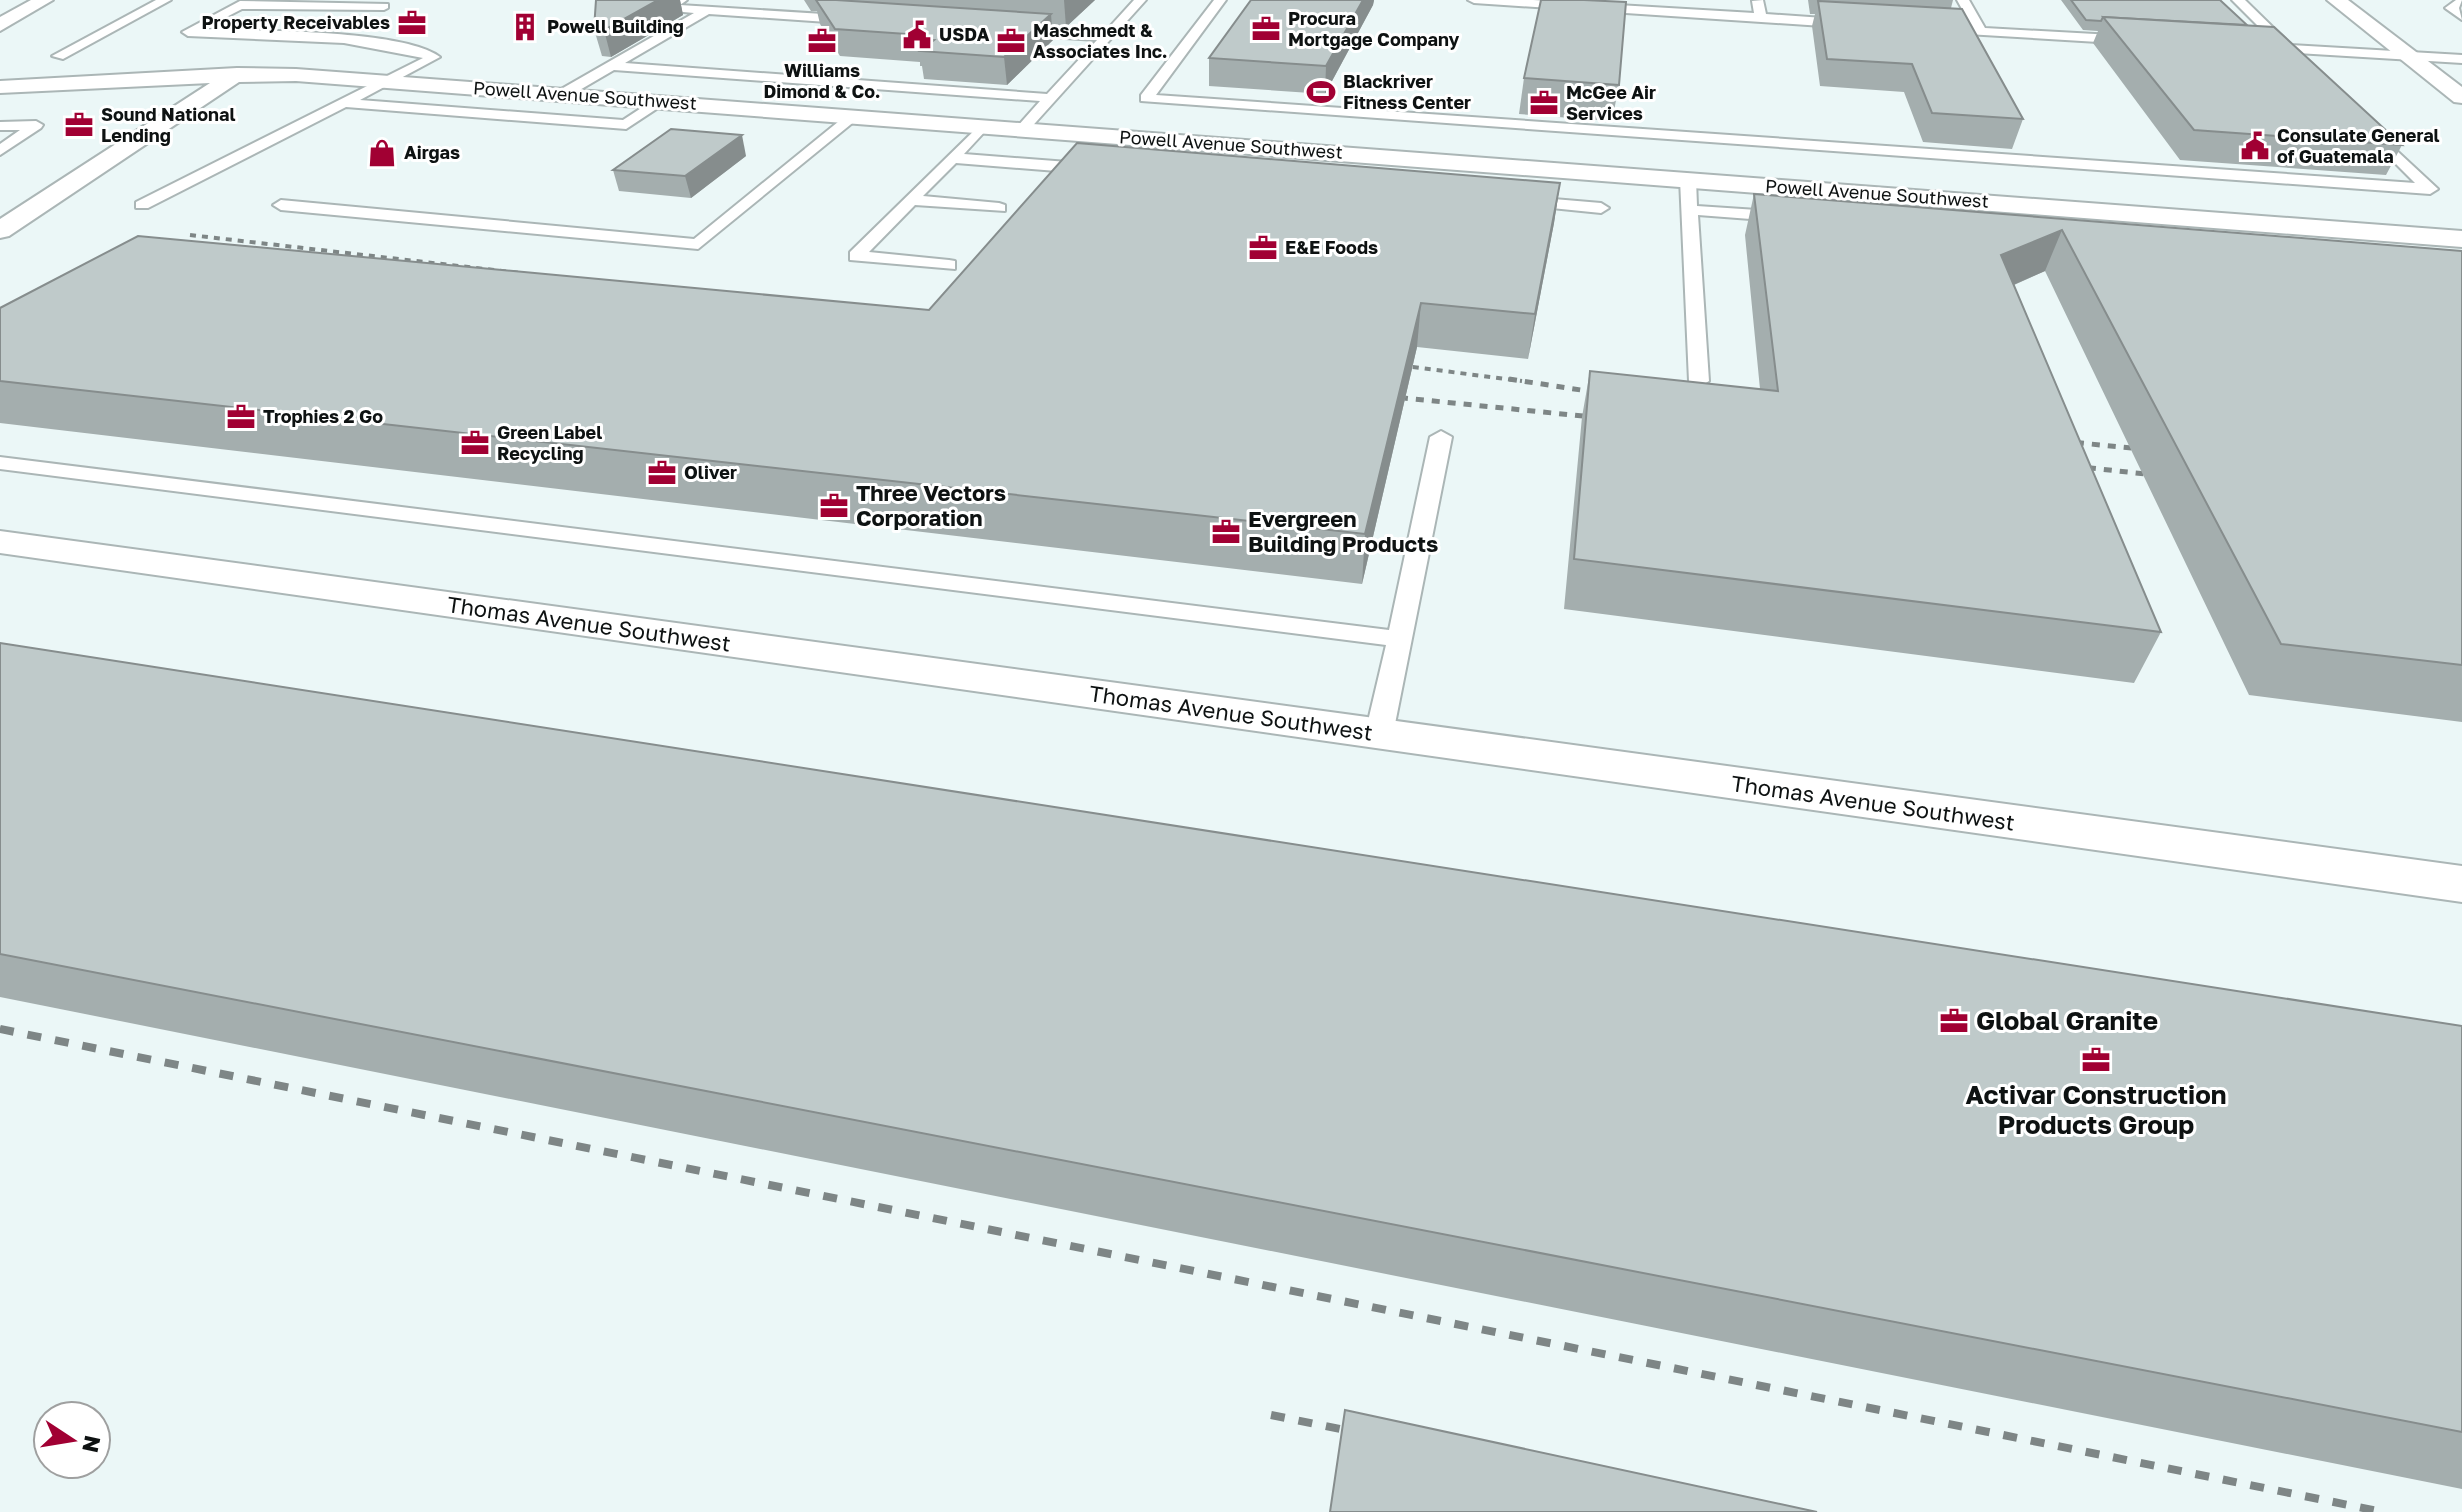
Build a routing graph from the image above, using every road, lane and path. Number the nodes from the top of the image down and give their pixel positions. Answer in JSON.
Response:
{"nodes":[{"id":1,"x":44,"y":0,"type":"edge"},
{"id":2,"x":165,"y":0,"type":"edge"},
{"id":3,"x":681,"y":0,"type":"edge"},
{"id":4,"x":1140,"y":0,"type":"edge"},
{"id":5,"x":1220,"y":0,"type":"edge"},
{"id":6,"x":1474,"y":0,"type":"edge"},
{"id":7,"x":1758,"y":0,"type":"edge"},
{"id":8,"x":1963,"y":0,"type":"edge"},
{"id":9,"x":2336,"y":0,"type":"edge"},
{"id":10,"x":2235,"y":1,"type":"edge"},
{"id":11,"x":2462,"y":1,"type":"edge"},
{"id":12,"x":382,"y":2,"type":"edge"},
{"id":13,"x":706,"y":11,"type":"junction"},
{"id":14,"x":2462,"y":16,"type":"edge"},
{"id":15,"x":1761,"y":17,"type":"junction"},
{"id":16,"x":876,"y":22,"type":"edge"},
{"id":17,"x":0,"y":25,"type":"edge"},
{"id":18,"x":1868,"y":25,"type":"edge"},
{"id":19,"x":1925,"y":28,"type":"edge"},
{"id":20,"x":999,"y":30,"type":"edge"},
{"id":21,"x":1981,"y":32,"type":"junction"},
{"id":22,"x":1107,"y":37,"type":"junction"},
{"id":23,"x":336,"y":41,"type":"junction"},
{"id":24,"x":2153,"y":41,"type":"edge"},
{"id":25,"x":2258,"y":47,"type":"edge"},
{"id":26,"x":2288,"y":48,"type":"junction"},
{"id":27,"x":58,"y":56,"type":"dead end"},
{"id":28,"x":2410,"y":56,"type":"junction"},
{"id":29,"x":2462,"y":59,"type":"edge"},
{"id":30,"x":612,"y":66,"type":"junction"},
{"id":31,"x":2310,"y":70,"type":"edge"},
{"id":32,"x":237,"y":74,"type":"junction"},
{"id":33,"x":389,"y":81,"type":"junction"},
{"id":34,"x":0,"y":87,"type":"edge"},
{"id":35,"x":561,"y":95,"type":"junction"},
{"id":36,"x":2462,"y":97,"type":"edge"},
{"id":37,"x":1051,"y":98,"type":"junction"},
{"id":38,"x":660,"y":102,"type":"junction"},
{"id":39,"x":345,"y":103,"type":"junction"},
{"id":40,"x":2353,"y":113,"type":"edge"},
{"id":41,"x":854,"y":116,"type":"junction"},
{"id":42,"x":0,"y":126,"type":"edge"},
{"id":43,"x":983,"y":126,"type":"junction"},
{"id":44,"x":1022,"y":129,"type":"junction"},
{"id":45,"x":0,"y":151,"type":"edge"},
{"id":46,"x":1339,"y":153,"type":"junction"},
{"id":47,"x":952,"y":158,"type":"junction"},
{"id":48,"x":1107,"y":170,"type":"edge"},
{"id":49,"x":1330,"y":175,"type":"edge"},
{"id":50,"x":1688,"y":179,"type":"junction"},
{"id":51,"x":911,"y":200,"type":"junction"},
{"id":52,"x":1494,"y":200,"type":"edge"},
{"id":53,"x":1806,"y":204,"type":"junction"},
{"id":54,"x":142,"y":205,"type":"dead end"},
{"id":55,"x":281,"y":205,"type":"dead end"},
{"id":56,"x":999,"y":208,"type":"dead end"},
{"id":57,"x":1601,"y":208,"type":"dead end"},
{"id":58,"x":1690,"y":210,"type":"junction"},
{"id":59,"x":2147,"y":215,"type":"junction"},
{"id":60,"x":2294,"y":226,"type":"junction"},
{"id":61,"x":0,"y":230,"type":"edge"},
{"id":62,"x":2162,"y":237,"type":"edge"},
{"id":63,"x":2462,"y":239,"type":"edge"},
{"id":64,"x":2315,"y":249,"type":"edge"},
{"id":65,"x":949,"y":265,"type":"dead end"},
{"id":66,"x":1699,"y":381,"type":"edge"},
{"id":67,"x":1441,"y":437,"type":"dead end"},
{"id":68,"x":0,"y":463,"type":"edge"},
{"id":69,"x":0,"y":542,"type":"edge"},
{"id":70,"x":1400,"y":639,"type":"junction"},
{"id":71,"x":1379,"y":734,"type":"junction"},
{"id":72,"x":2462,"y":884,"type":"edge"}],
"edges":[{"from":1,"to":17,"type":"street"},
{"from":2,"to":27,"type":"lane"},
{"from":3,"to":13,"type":"lane"},
{"from":4,"to":22,"type":"lane"},
{"from":5,"to":40,"type":"lane"},
{"from":6,"to":15,"type":"lane"},
{"from":7,"to":15,"type":"lane"},
{"from":8,"to":21,"type":"lane"},
{"from":9,"to":28,"type":"street"},
{"from":10,"to":26,"type":"lane"},
{"from":11,"to":14,"type":"lane"},
{"from":12,"to":23,"type":"lane"},
{"from":12,"to":23,"type":"lane"},
{"from":13,"to":16,"type":"lane"},
{"from":13,"to":30,"type":"lane"},
{"from":15,"to":18,"type":"lane"},
{"from":19,"to":21,"type":"lane"},
{"from":20,"to":22,"type":"lane"},
{"from":21,"to":24,"type":"lane"},
{"from":22,"to":37,"type":"lane"},
{"from":23,"to":33,"type":"lane"},
{"from":25,"to":26,"type":"lane"},
{"from":26,"to":28,"type":"lane"},
{"from":26,"to":31,"type":"lane"},
{"from":28,"to":29,"type":"lane"},
{"from":28,"to":36,"type":"street"},
{"from":30,"to":35,"type":"lane"},
{"from":30,"to":37,"type":"lane"},
{"from":32,"to":33,"type":"street","name":"Powell Avenue Southwest"},
{"from":32,"to":34,"type":"street","name":"Powell Avenue Southwest"},
{"from":32,"to":61,"type":"street"},
{"from":33,"to":35,"type":"street","name":"Powell Avenue Southwest"},
{"from":33,"to":39,"type":"lane"},
{"from":35,"to":38,"type":"street","name":"Powell Avenue Southwest"},
{"from":37,"to":44,"type":"lane"},
{"from":38,"to":39,"type":"lane"},
{"from":38,"to":41,"type":"street","name":"Powell Avenue Southwest"},
{"from":39,"to":54,"type":"lane"},
{"from":41,"to":43,"type":"street","name":"Powell Avenue Southwest"},
{"from":41,"to":55,"type":"lane"},
{"from":42,"to":45,"type":"lane"},
{"from":43,"to":44,"type":"street","name":"Powell Avenue Southwest"},
{"from":43,"to":47,"type":"lane"},
{"from":44,"to":46,"type":"street","name":"Powell Avenue Southwest"},
{"from":46,"to":49,"type":"lane"},
{"from":46,"to":50,"type":"street","name":"Powell Avenue Southwest"},
{"from":47,"to":48,"type":"lane"},
{"from":47,"to":51,"type":"lane"},
{"from":50,"to":53,"type":"street","name":"Powell Avenue Southwest"},
{"from":50,"to":58,"type":"lane"},
{"from":51,"to":56,"type":"lane"},
{"from":51,"to":65,"type":"lane"},
{"from":52,"to":57,"type":"lane"},
{"from":53,"to":58,"type":"lane"},
{"from":53,"to":59,"type":"street","name":"Powell Avenue Southwest"},
{"from":58,"to":66,"type":"lane"},
{"from":59,"to":60,"type":"street","name":"Powell Avenue Southwest"},
{"from":59,"to":62,"type":"lane"},
{"from":60,"to":63,"type":"street","name":"Powell Avenue Southwest"},
{"from":60,"to":64,"type":"lane"},
{"from":67,"to":70,"type":"lane"},
{"from":68,"to":70,"type":"lane"},
{"from":69,"to":71,"type":"street","name":"Thomas Avenue Southwest"},
{"from":70,"to":71,"type":"lane"},
{"from":71,"to":72,"type":"street","name":"Thomas Avenue Southwest"}]}
